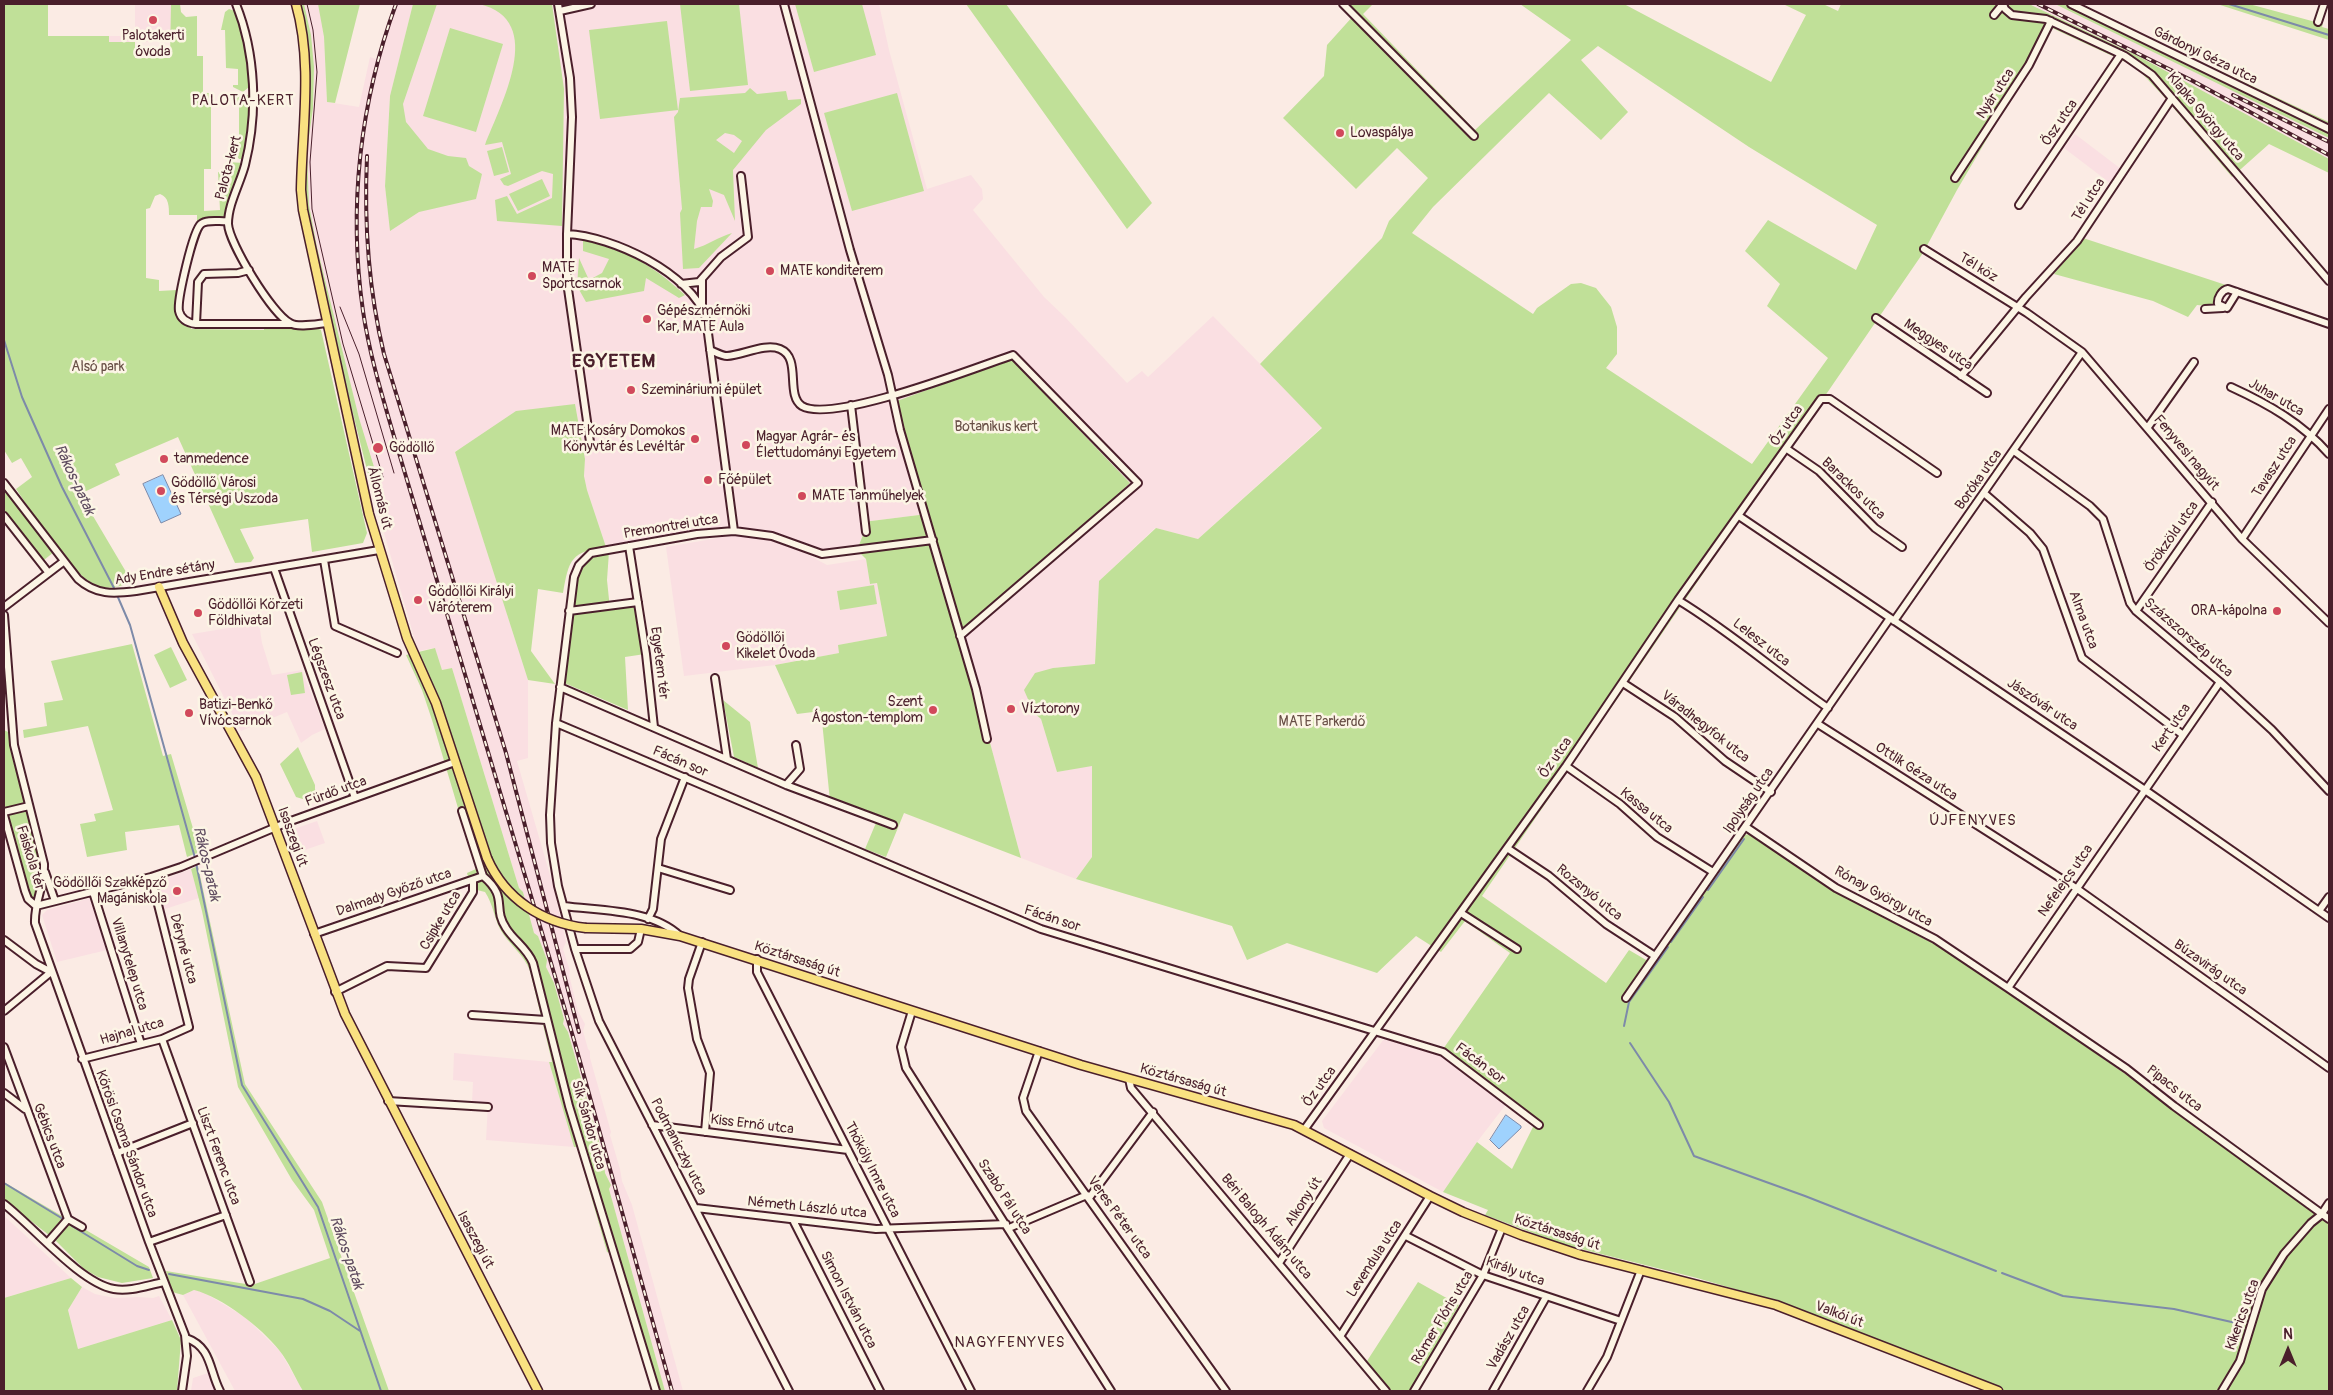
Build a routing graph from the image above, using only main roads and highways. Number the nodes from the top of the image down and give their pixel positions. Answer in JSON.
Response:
{"nodes":[{"id":1,"x":296,"y":4,"type":"edge"},
{"id":2,"x":159,"y":587,"type":"road end"},
{"id":3,"x":586,"y":928,"type":"joint"},
{"id":4,"x":1667,"y":1276,"type":"joint"},
{"id":5,"x":538,"y":1391,"type":"edge"},
{"id":6,"x":1998,"y":1391,"type":"edge"}],
"edges":[{"from":1,"to":3,"type":"main road","name":"Állomás út","bridge":true},
{"from":2,"to":5,"type":"main road","name":"Isaszegi út"},
{"from":3,"to":4,"type":"main road","name":"Köztársaság út"},
{"from":4,"to":6,"type":"main road","name":"Valkói út"}]}
